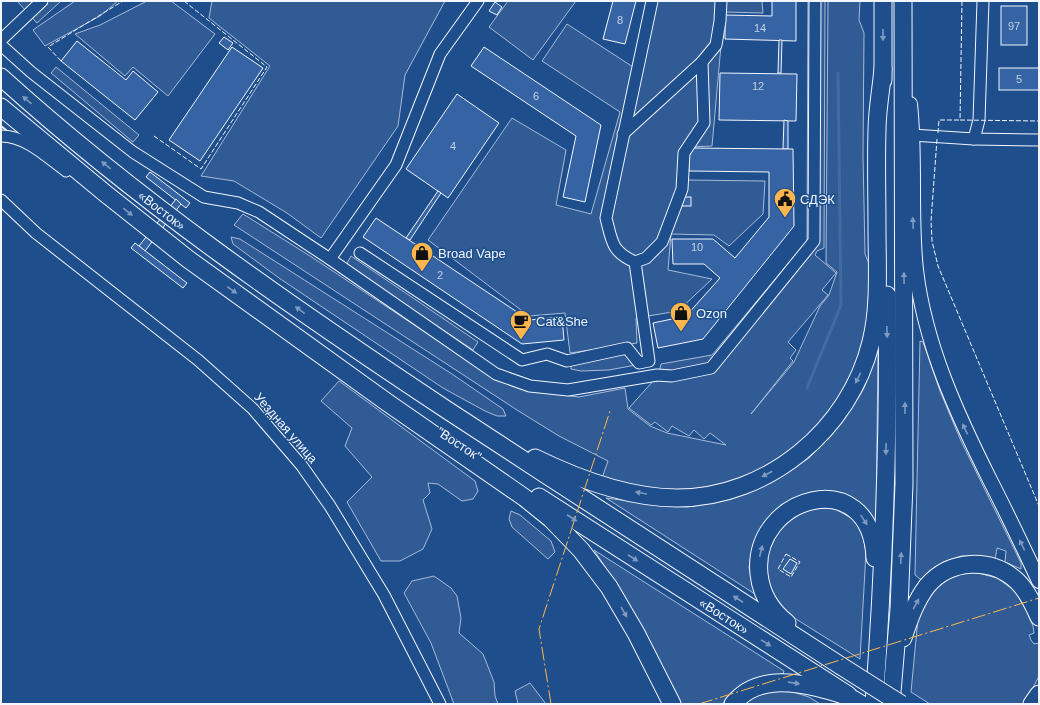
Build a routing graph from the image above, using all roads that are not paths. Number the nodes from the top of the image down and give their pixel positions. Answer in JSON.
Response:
{"nodes":[{"id":1,"x":42,"y":1,"type":"edge"},
{"id":2,"x":478,"y":1,"type":"edge"},
{"id":3,"x":652,"y":1,"type":"edge"},
{"id":4,"x":721,"y":1,"type":"edge"},
{"id":5,"x":815,"y":1,"type":"edge"},
{"id":6,"x":883,"y":1,"type":"edge"},
{"id":7,"x":903,"y":1,"type":"edge"},
{"id":8,"x":983,"y":1,"type":"edge"},
{"id":9,"x":1,"y":40,"type":"edge"},
{"id":10,"x":1,"y":45,"type":"edge"},
{"id":11,"x":702,"y":62,"type":"junction"},
{"id":12,"x":883,"y":69,"type":"junction"},
{"id":13,"x":903,"y":69,"type":"junction"},
{"id":14,"x":1,"y":77,"type":"edge"},
{"id":15,"x":1,"y":107,"type":"edge"},
{"id":16,"x":623,"y":134,"type":"junction"},
{"id":17,"x":912,"y":135,"type":"junction"},
{"id":18,"x":1,"y":136,"type":"edge"},
{"id":19,"x":974,"y":139,"type":"junction"},
{"id":20,"x":1039,"y":140,"type":"edge"},
{"id":21,"x":902,"y":179,"type":"junction"},
{"id":22,"x":106,"y":194,"type":"junction"},
{"id":23,"x":1,"y":200,"type":"edge"},
{"id":24,"x":1,"y":206,"type":"edge"},
{"id":25,"x":15,"y":214,"type":"junction"},
{"id":26,"x":360,"y":253,"type":"dead end"},
{"id":27,"x":330,"y":259,"type":"junction"},
{"id":28,"x":635,"y":262,"type":"junction"},
{"id":29,"x":331,"y":333,"type":"junction"},
{"id":30,"x":317,"y":350,"type":"junction"},
{"id":31,"x":600,"y":537,"type":"joint"},
{"id":32,"x":1039,"y":580,"type":"edge"},
{"id":33,"x":1039,"y":617,"type":"edge"},
{"id":34,"x":878,"y":650,"type":"junction"},
{"id":35,"x":841,"y":666,"type":"junction"},
{"id":36,"x":894,"y":667,"type":"junction"},
{"id":37,"x":1039,"y":694,"type":"edge"},
{"id":38,"x":855,"y":700,"type":"edge"},
{"id":39,"x":440,"y":704,"type":"edge"},
{"id":40,"x":672,"y":704,"type":"edge"},
{"id":41,"x":734,"y":704,"type":"edge"},
{"id":42,"x":874,"y":704,"type":"edge"},
{"id":43,"x":891,"y":704,"type":"edge"},
{"id":44,"x":902,"y":704,"type":"edge"},
{"id":45,"x":1032,"y":704,"type":"edge"}],
"edges":[{"from":1,"to":9,"type":"street"},
{"from":2,"to":27,"type":"street"},
{"from":3,"to":16,"type":"street"},
{"from":4,"to":11,"type":"street"},
{"from":5,"to":27,"type":"street"},
{"from":6,"to":12,"type":"highway","one_way":true},
{"from":7,"to":13,"type":"highway"},
{"from":8,"to":19,"type":"street"},
{"from":10,"to":27,"type":"street"},
{"from":11,"to":16,"type":"street"},
{"from":11,"to":28,"type":"street"},
{"from":12,"to":29,"type":"highway","one_way":true},
{"from":12,"to":34,"type":"highway","one_way":true},
{"from":13,"to":17,"type":"main road"},
{"from":13,"to":21,"type":"highway"},
{"from":29,"to":14,"type":"highway","name":"«Восток»","one_way":true},
{"from":15,"to":22,"type":"highway","name":"«Восток»"},
{"from":16,"to":28,"type":"street"},
{"from":17,"to":19,"type":"street"},
{"from":17,"to":21,"type":"street"},
{"from":32,"to":17,"type":"main road","one_way":true},
{"from":18,"to":22,"type":"street"},
{"from":19,"to":20,"type":"street"},
{"from":36,"to":21,"type":"highway","one_way":true},
{"from":22,"to":30,"type":"highway","name":"«Восток»","one_way":true},
{"from":23,"to":25,"type":"street","name":"Уездная улица"},
{"from":24,"to":25,"type":"street"},
{"from":25,"to":39,"type":"street","name":"Уездная улица"},
{"from":26,"to":28,"type":"street"},
{"from":35,"to":29,"type":"highway","one_way":true},
{"from":30,"to":31,"type":"highway","name":"\"Восток\"","one_way":true},
{"from":30,"to":40,"type":"highway","one_way":true},
{"from":31,"to":38,"type":"highway","name":"«Восток»","one_way":true},
{"from":36,"to":33,"type":"highway","one_way":true},
{"from":35,"to":34,"type":"highway","one_way":true},
{"from":34,"to":42,"type":"highway"},
{"from":35,"to":44,"type":"highway","bridge":true},
{"from":36,"to":43,"type":"highway"},
{"from":37,"to":45,"type":"highway"},
{"from":41,"to":38,"type":"highway","one_way":true}]}
